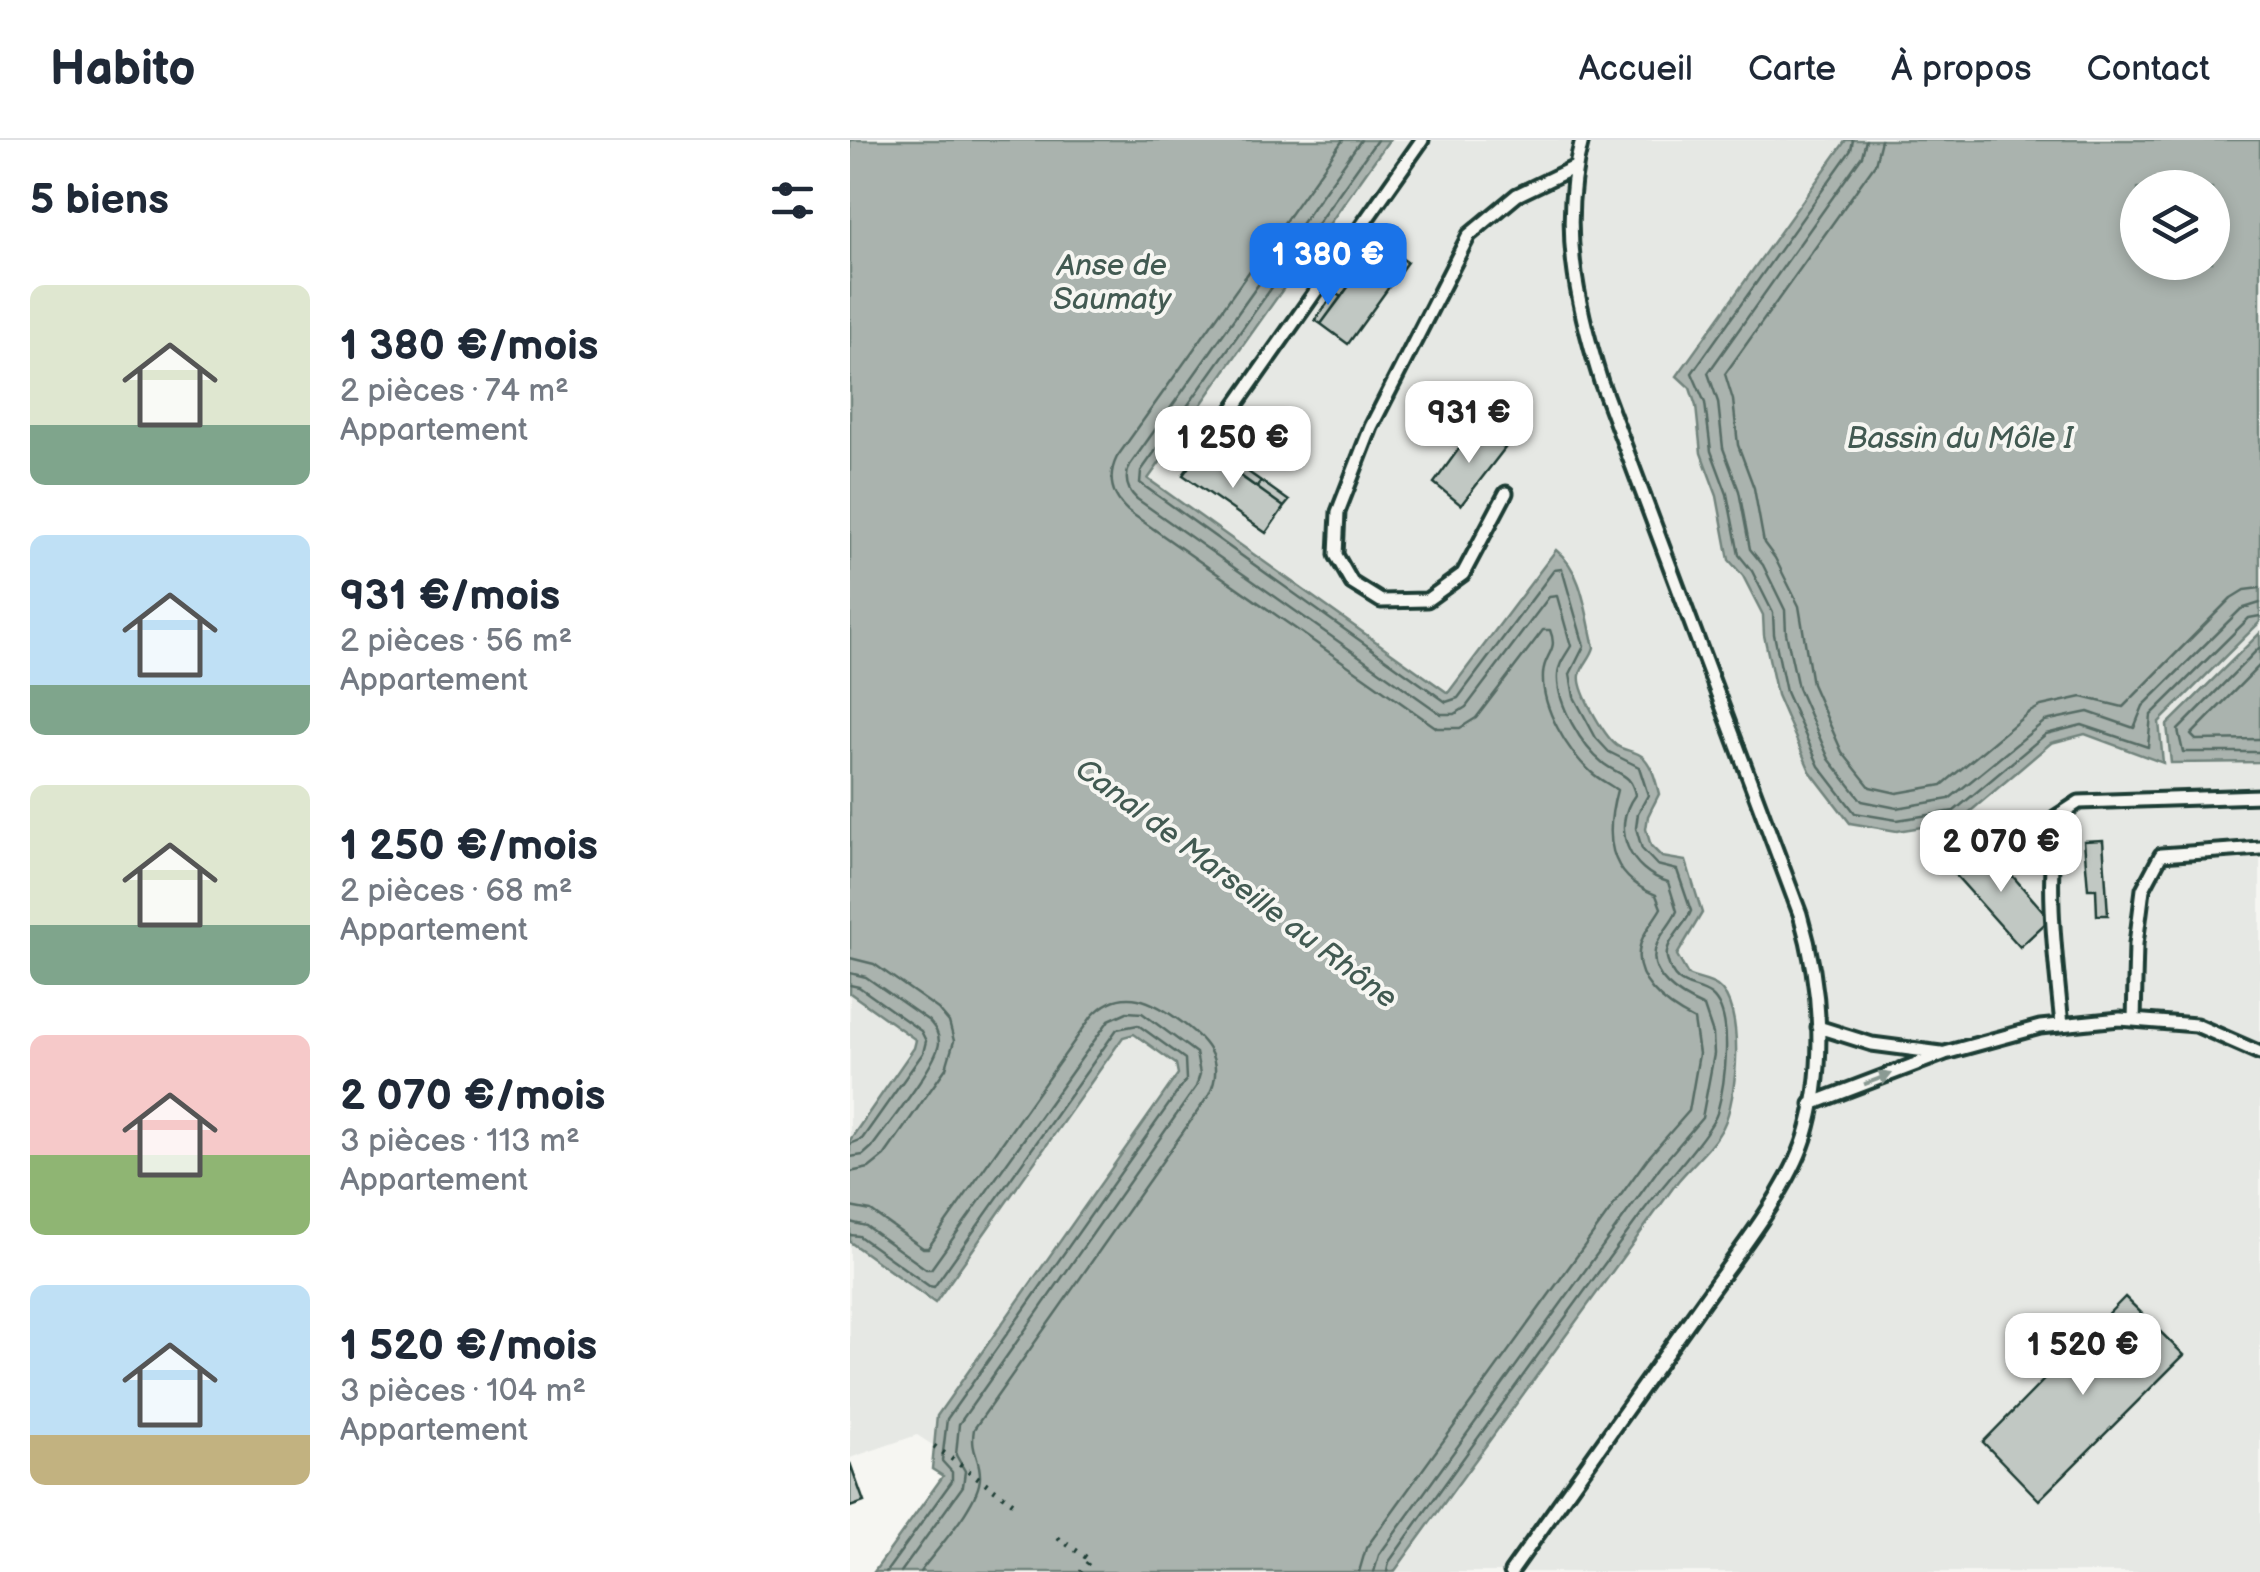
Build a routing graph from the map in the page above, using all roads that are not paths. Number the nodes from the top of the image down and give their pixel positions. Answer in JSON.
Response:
{"nodes":[{"id":1,"x":1422,"y":140,"type":"edge"},
{"id":2,"x":1582,"y":140,"type":"edge"},
{"id":3,"x":1575,"y":167,"type":"junction"},
{"id":4,"x":1226,"y":419,"type":"dead end"},
{"id":5,"x":1506,"y":493,"type":"dead end"},
{"id":6,"x":2260,"y":796,"type":"edge"},
{"id":7,"x":2260,"y":848,"type":"edge"},
{"id":8,"x":2134,"y":1020,"type":"junction"},
{"id":9,"x":2062,"y":1025,"type":"junction"},
{"id":10,"x":1818,"y":1028,"type":"junction"},
{"id":11,"x":1945,"y":1053,"type":"junction"},
{"id":12,"x":2260,"y":1054,"type":"edge"},
{"id":13,"x":1812,"y":1104,"type":"junction"},
{"id":14,"x":1511,"y":1572,"type":"edge"}],
"edges":[{"from":1,"to":4,"type":"lane"},
{"from":2,"to":3,"type":"lane"},
{"from":3,"to":5,"type":"lane"},
{"from":3,"to":10,"type":"lane"},
{"from":6,"to":9,"type":"lane"},
{"from":7,"to":8,"type":"lane"},
{"from":8,"to":9,"type":"lane"},
{"from":8,"to":12,"type":"lane"},
{"from":9,"to":11,"type":"lane"},
{"from":10,"to":11,"type":"lane"},
{"from":10,"to":13,"type":"lane"},
{"from":13,"to":11,"type":"lane","one_way":true},
{"from":13,"to":14,"type":"lane"}]}
